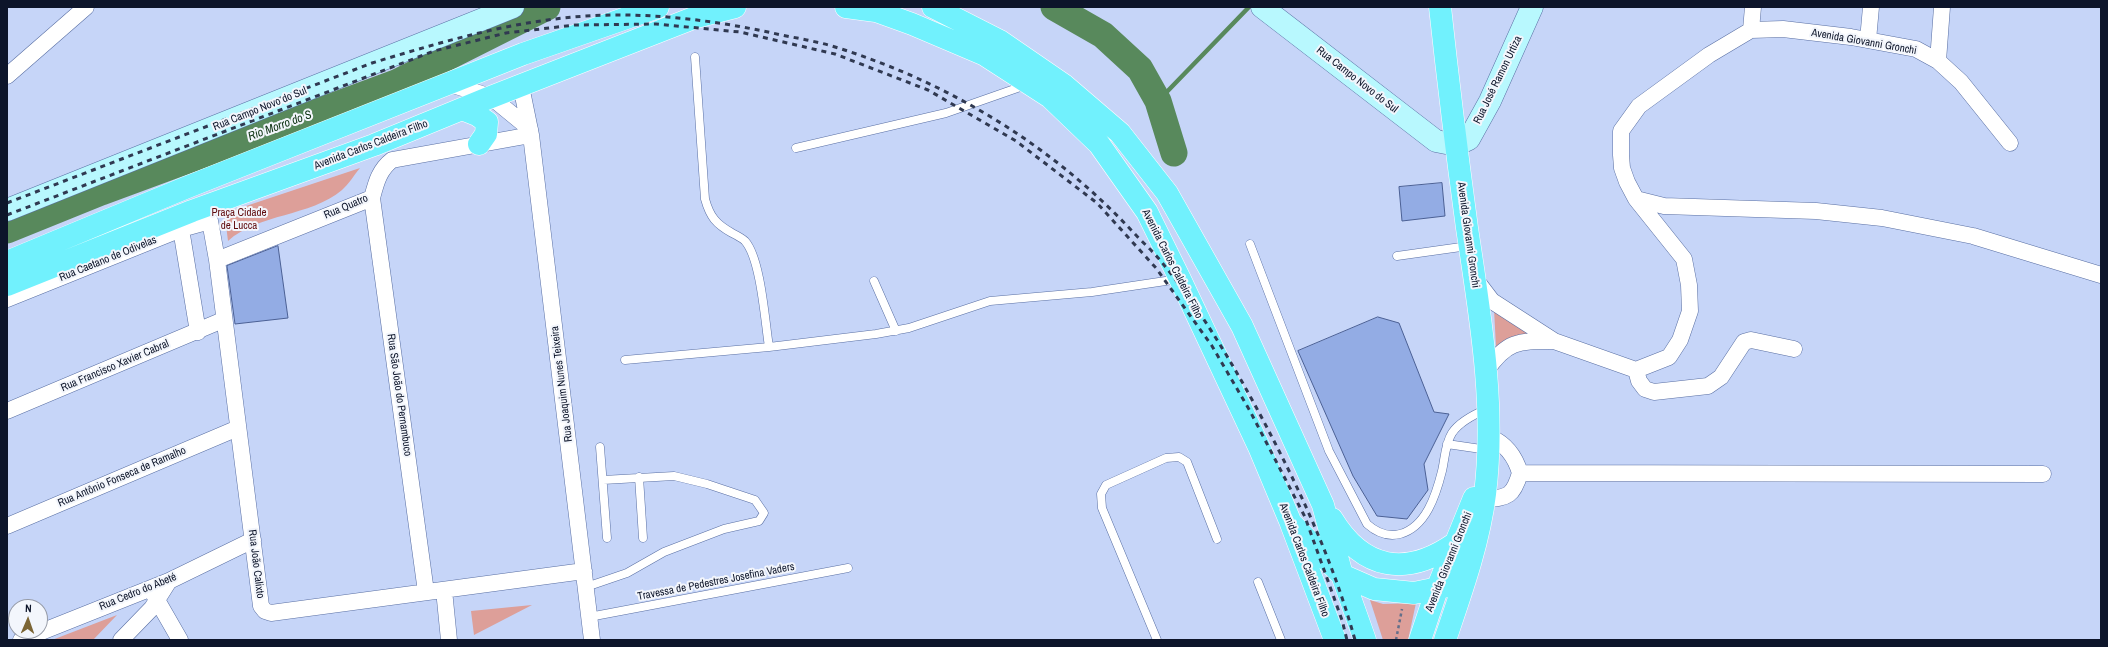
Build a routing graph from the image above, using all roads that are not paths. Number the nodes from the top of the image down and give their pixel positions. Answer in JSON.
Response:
{"nodes":[{"id":1,"x":86,"y":7,"type":"edge"},
{"id":2,"x":513,"y":7,"type":"edge"},
{"id":3,"x":658,"y":7,"type":"edge"},
{"id":4,"x":735,"y":7,"type":"edge"},
{"id":5,"x":846,"y":7,"type":"edge"},
{"id":6,"x":933,"y":7,"type":"edge"},
{"id":7,"x":1262,"y":7,"type":"edge"},
{"id":8,"x":1440,"y":7,"type":"edge"},
{"id":9,"x":1532,"y":7,"type":"edge"},
{"id":10,"x":1753,"y":7,"type":"edge"},
{"id":11,"x":1872,"y":7,"type":"edge"},
{"id":12,"x":1942,"y":7,"type":"edge"},
{"id":13,"x":1751,"y":30,"type":"junction"},
{"id":14,"x":1868,"y":40,"type":"junction"},
{"id":15,"x":695,"y":57,"type":"dead end"},
{"id":16,"x":1938,"y":61,"type":"junction"},
{"id":17,"x":7,"y":76,"type":"edge"},
{"id":18,"x":450,"y":84,"type":"junction"},
{"id":19,"x":1028,"y":84,"type":"junction"},
{"id":20,"x":521,"y":86,"type":"junction"},
{"id":21,"x":491,"y":97,"type":"junction"},
{"id":22,"x":462,"y":109,"type":"junction"},
{"id":23,"x":530,"y":132,"type":"junction"},
{"id":24,"x":2010,"y":143,"type":"dead end"},
{"id":25,"x":479,"y":144,"type":"junction"},
{"id":26,"x":1456,"y":145,"type":"junction"},
{"id":27,"x":796,"y":148,"type":"dead end"},
{"id":28,"x":372,"y":198,"type":"junction"},
{"id":29,"x":1636,"y":199,"type":"junction"},
{"id":30,"x":7,"y":210,"type":"edge"},
{"id":31,"x":210,"y":221,"type":"joint"},
{"id":32,"x":181,"y":229,"type":"junction"},
{"id":33,"x":1250,"y":244,"type":"dead end"},
{"id":34,"x":1470,"y":246,"type":"junction"},
{"id":35,"x":1398,"y":256,"type":"dead end"},
{"id":36,"x":217,"y":260,"type":"junction"},
{"id":37,"x":7,"y":262,"type":"edge"},
{"id":38,"x":2101,"y":275,"type":"edge"},
{"id":39,"x":1474,"y":277,"type":"junction"},
{"id":40,"x":1180,"y":279,"type":"junction"},
{"id":41,"x":874,"y":282,"type":"dead end"},
{"id":42,"x":7,"y":285,"type":"edge"},
{"id":43,"x":7,"y":299,"type":"edge"},
{"id":44,"x":223,"y":320,"type":"junction"},
{"id":45,"x":896,"y":331,"type":"junction"},
{"id":46,"x":198,"y":332,"type":"junction"},
{"id":47,"x":1554,"y":341,"type":"junction"},
{"id":48,"x":769,"y":347,"type":"junction"},
{"id":49,"x":1794,"y":349,"type":"dead end"},
{"id":50,"x":625,"y":360,"type":"dead end"},
{"id":51,"x":1636,"y":370,"type":"junction"},
{"id":52,"x":1486,"y":371,"type":"junction"},
{"id":53,"x":1488,"y":409,"type":"junction"},
{"id":54,"x":7,"y":411,"type":"edge"},
{"id":55,"x":238,"y":428,"type":"junction"},
{"id":56,"x":1447,"y":444,"type":"junction"},
{"id":57,"x":600,"y":447,"type":"dead end"},
{"id":58,"x":1489,"y":450,"type":"junction"},
{"id":59,"x":1520,"y":473,"type":"junction"},
{"id":60,"x":2043,"y":474,"type":"dead end"},
{"id":61,"x":639,"y":477,"type":"junction"},
{"id":62,"x":603,"y":480,"type":"junction"},
{"id":63,"x":1484,"y":500,"type":"junction"},
{"id":64,"x":1323,"y":505,"type":"junction"},
{"id":65,"x":1290,"y":521,"type":"junction"},
{"id":66,"x":7,"y":526,"type":"edge"},
{"id":67,"x":607,"y":538,"type":"dead end"},
{"id":68,"x":643,"y":538,"type":"dead end"},
{"id":69,"x":1217,"y":539,"type":"dead end"},
{"id":70,"x":253,"y":540,"type":"junction"},
{"id":71,"x":1454,"y":544,"type":"junction"},
{"id":72,"x":848,"y":568,"type":"dead end"},
{"id":73,"x":584,"y":571,"type":"junction"},
{"id":74,"x":1466,"y":574,"type":"junction"},
{"id":75,"x":1342,"y":575,"type":"junction"},
{"id":76,"x":1258,"y":582,"type":"dead end"},
{"id":77,"x":586,"y":587,"type":"junction"},
{"id":78,"x":1437,"y":588,"type":"junction"},
{"id":79,"x":444,"y":590,"type":"junction"},
{"id":80,"x":426,"y":592,"type":"junction"},
{"id":81,"x":154,"y":594,"type":"junction"},
{"id":82,"x":589,"y":617,"type":"junction"},
{"id":83,"x":21,"y":640,"type":"edge"},
{"id":84,"x":121,"y":640,"type":"edge"},
{"id":85,"x":180,"y":640,"type":"edge"},
{"id":86,"x":450,"y":640,"type":"edge"},
{"id":87,"x":592,"y":640,"type":"edge"},
{"id":88,"x":1156,"y":640,"type":"edge"},
{"id":89,"x":1281,"y":640,"type":"edge"},
{"id":90,"x":1335,"y":640,"type":"edge"},
{"id":91,"x":1365,"y":640,"type":"edge"},
{"id":92,"x":1420,"y":640,"type":"edge"},
{"id":93,"x":1446,"y":640,"type":"edge"}],
"edges":[{"from":1,"to":17,"type":"street"},
{"from":2,"to":30,"type":"street","name":"Rua Campo Novo do Sul"},
{"from":3,"to":18,"type":"main road"},
{"from":4,"to":20,"type":"main road","name":"Avenida Carlos Caldeira Filho"},
{"from":5,"to":19,"type":"main road","name":"Avenida Carlos Caldeira Filho"},
{"from":6,"to":64,"type":"main road"},
{"from":7,"to":26,"type":"street","name":"Rua Campo Novo do Sul"},
{"from":8,"to":26,"type":"main road","name":"Avenida Giovanni Gronchi"},
{"from":9,"to":26,"type":"street","name":"Rua José Ramon Urtiza"},
{"from":10,"to":13,"type":"street"},
{"from":11,"to":14,"type":"street"},
{"from":12,"to":16,"type":"street"},
{"from":13,"to":14,"type":"street","name":"Avenida Giovanni Gronchi"},
{"from":13,"to":29,"type":"street"},
{"from":14,"to":16,"type":"street","name":"Avenida Giovanni Gronchi"},
{"from":15,"to":48,"type":"lane"},
{"from":16,"to":24,"type":"street","name":"Avenida Giovanni Gronchi"},
{"from":18,"to":21,"type":"street"},
{"from":18,"to":37,"type":"main road"},
{"from":19,"to":27,"type":"lane"},
{"from":19,"to":40,"type":"main road","name":"Avenida Carlos Caldeira Filho"},
{"from":20,"to":21,"type":"main road","name":"Avenida Carlos Caldeira Filho"},
{"from":20,"to":23,"type":"street","name":"Rua Joaquim Nunes Teixeira"},
{"from":21,"to":22,"type":"main road","name":"Avenida Carlos Caldeira Filho"},
{"from":21,"to":23,"type":"street"},
{"from":22,"to":25,"type":"main road"},
{"from":22,"to":42,"type":"main road","name":"Avenida Carlos Caldeira Filho"},
{"from":23,"to":25,"type":"street","name":"Rua Quatro"},
{"from":23,"to":73,"type":"street","name":"Rua Joaquim Nunes Teixeira"},
{"from":25,"to":28,"type":"street","name":"Rua Quatro"},
{"from":26,"to":34,"type":"main road","name":"Avenida Giovanni Gronchi"},
{"from":28,"to":36,"type":"street","name":"Rua Quatro"},
{"from":28,"to":80,"type":"street","name":"Rua São João do Pernambuco"},
{"from":29,"to":38,"type":"street"},
{"from":29,"to":51,"type":"street"},
{"from":31,"to":32,"type":"street","name":"Rua Caetano de Odivelas"},
{"from":31,"to":36,"type":"street","name":"Rua João Calixto"},
{"from":32,"to":43,"type":"street","name":"Rua Caetano de Odivelas"},
{"from":32,"to":46,"type":"street"},
{"from":33,"to":56,"type":"lane"},
{"from":34,"to":35,"type":"lane"},
{"from":34,"to":39,"type":"main road","name":"Avenida Giovanni Gronchi"},
{"from":36,"to":44,"type":"street","name":"Rua João Calixto"},
{"from":39,"to":47,"type":"street"},
{"from":39,"to":52,"type":"main road","name":"Avenida Giovanni Gronchi"},
{"from":40,"to":45,"type":"lane"},
{"from":40,"to":65,"type":"main road","name":"Avenida Carlos Caldeira Filho"},
{"from":41,"to":45,"type":"lane"},
{"from":44,"to":46,"type":"street","name":"Rua Francisco Xavier Cabral"},
{"from":44,"to":55,"type":"street","name":"Rua João Calixto"},
{"from":45,"to":48,"type":"lane"},
{"from":46,"to":54,"type":"street","name":"Rua Francisco Xavier Cabral"},
{"from":47,"to":51,"type":"street"},
{"from":47,"to":52,"type":"street"},
{"from":48,"to":50,"type":"lane"},
{"from":49,"to":51,"type":"street"},
{"from":52,"to":53,"type":"main road","name":"Avenida Giovanni Gronchi"},
{"from":53,"to":56,"type":"lane"},
{"from":53,"to":58,"type":"main road","name":"Avenida Giovanni Gronchi"},
{"from":55,"to":66,"type":"street","name":"Rua Antônio Fonseca de Ramalho"},
{"from":55,"to":70,"type":"street","name":"Rua João Calixto"},
{"from":56,"to":58,"type":"lane"},
{"from":57,"to":62,"type":"lane"},
{"from":58,"to":59,"type":"street"},
{"from":58,"to":63,"type":"main road","name":"Avenida Giovanni Gronchi"},
{"from":58,"to":71,"type":"main road","name":"Avenida Giovanni Gronchi"},
{"from":59,"to":60,"type":"street"},
{"from":59,"to":63,"type":"street"},
{"from":61,"to":62,"type":"lane"},
{"from":61,"to":68,"type":"lane"},
{"from":61,"to":77,"type":"lane"},
{"from":62,"to":67,"type":"lane"},
{"from":63,"to":74,"type":"main road","name":"Avenida Giovanni Gronchi"},
{"from":64,"to":71,"type":"main road"},
{"from":64,"to":75,"type":"main road"},
{"from":65,"to":75,"type":"main road"},
{"from":65,"to":90,"type":"main road","name":"Avenida Carlos Caldeira Filho"},
{"from":69,"to":88,"type":"lane"},
{"from":70,"to":80,"type":"street","name":"Rua João Calixto"},
{"from":70,"to":81,"type":"street","name":"Rua Cedro do Abeté"},
{"from":71,"to":78,"type":"main road","name":"Avenida Giovanni Gronchi"},
{"from":72,"to":82,"type":"lane","name":"Travessa de Pedestres Josefina Vaders"},
{"from":73,"to":77,"type":"street","name":"Rua Joaquim Nunes Teixeira"},
{"from":73,"to":79,"type":"street","name":"Rua João Calixto"},
{"from":74,"to":78,"type":"main road"},
{"from":74,"to":93,"type":"main road","name":"Avenida Giovanni Gronchi"},
{"from":75,"to":78,"type":"main road"},
{"from":75,"to":91,"type":"main road"},
{"from":76,"to":89,"type":"lane"},
{"from":77,"to":82,"type":"street","name":"Rua Joaquim Nunes Teixeira"},
{"from":78,"to":92,"type":"main road","name":"Avenida Giovanni Gronchi"},
{"from":79,"to":80,"type":"street","name":"Rua João Calixto"},
{"from":79,"to":86,"type":"street"},
{"from":81,"to":83,"type":"street","name":"Rua Cedro do Abeté"},
{"from":81,"to":84,"type":"street"},
{"from":81,"to":85,"type":"street"},
{"from":82,"to":87,"type":"street","name":"Rua Joaquim Nunes Teixeira"}]}
